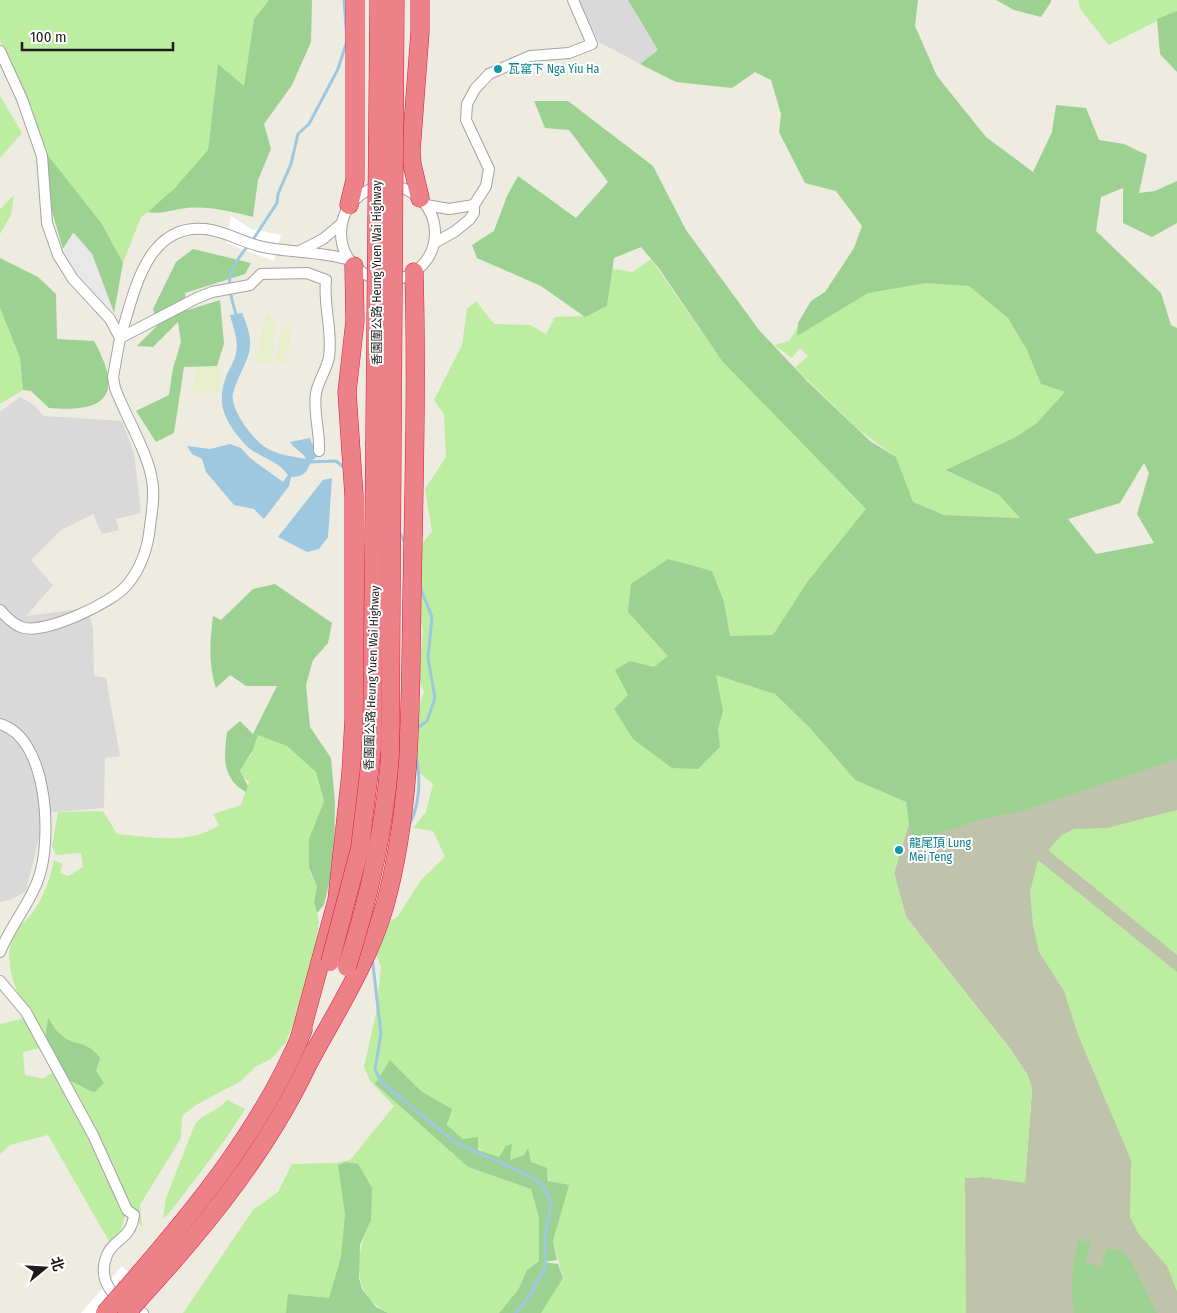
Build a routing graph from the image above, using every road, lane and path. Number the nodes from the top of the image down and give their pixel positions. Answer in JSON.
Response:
{"nodes":[{"id":1,"x":355,"y":0,"type":"edge"},
{"id":2,"x":379,"y":0,"type":"edge"},
{"id":3,"x":395,"y":0,"type":"edge"},
{"id":4,"x":420,"y":0,"type":"edge"},
{"id":5,"x":573,"y":0,"type":"edge"},
{"id":6,"x":0,"y":52,"type":"edge"},
{"id":7,"x":423,"y":202,"type":"junction"},
{"id":8,"x":349,"y":204,"type":"junction"},
{"id":9,"x":474,"y":205,"type":"junction"},
{"id":10,"x":341,"y":224,"type":"junction"},
{"id":11,"x":434,"y":242,"type":"junction"},
{"id":12,"x":300,"y":252,"type":"junction"},
{"id":13,"x":352,"y":263,"type":"junction"},
{"id":14,"x":414,"y":272,"type":"junction"},
{"id":15,"x":120,"y":338,"type":"junction"},
{"id":16,"x":319,"y":451,"type":"dead end"},
{"id":17,"x":0,"y":610,"type":"edge"},
{"id":18,"x":0,"y":724,"type":"edge"},
{"id":19,"x":0,"y":952,"type":"edge"},
{"id":20,"x":326,"y":961,"type":"junction"},
{"id":21,"x":353,"y":969,"type":"junction"},
{"id":22,"x":0,"y":981,"type":"edge"},
{"id":23,"x":136,"y":1300,"type":"edge"},
{"id":24,"x":105,"y":1313,"type":"edge"},
{"id":25,"x":127,"y":1313,"type":"edge"}],
"edges":[{"from":1,"to":8,"type":"highway"},
{"from":2,"to":20,"type":"highway","name":"香園圍公路 Heung Yuen Wai Highway","bridge":true},
{"from":3,"to":21,"type":"highway","name":"香園圍公路 Heung Yuen Wai Highway","bridge":true},
{"from":4,"to":7,"type":"highway"},
{"from":5,"to":9,"type":"street"},
{"from":6,"to":15,"type":"street"},
{"from":7,"to":8,"type":"street"},
{"from":7,"to":9,"type":"street"},
{"from":7,"to":11,"type":"street"},
{"from":8,"to":10,"type":"street"},
{"from":9,"to":11,"type":"street"},
{"from":10,"to":12,"type":"street"},
{"from":10,"to":13,"type":"street"},
{"from":11,"to":14,"type":"street"},
{"from":12,"to":13,"type":"street"},
{"from":12,"to":15,"type":"street"},
{"from":13,"to":14,"type":"street"},
{"from":13,"to":20,"type":"highway"},
{"from":14,"to":21,"type":"highway"},
{"from":15,"to":16,"type":"street"},
{"from":15,"to":17,"type":"street"},
{"from":18,"to":19,"type":"street"},
{"from":20,"to":23,"type":"highway","name":"香園圍公路 Heung Yuen Wai Highway"},
{"from":21,"to":23,"type":"highway","name":"香園圍公路 Heung Yuen Wai Highway"},
{"from":22,"to":23,"type":"street"},
{"from":23,"to":24,"type":"highway","name":"香園圍公路 Heung Yuen Wai Highway","bridge":true},
{"from":23,"to":25,"type":"highway","name":"香園圍公路 Heung Yuen Wai Highway","bridge":true}]}
